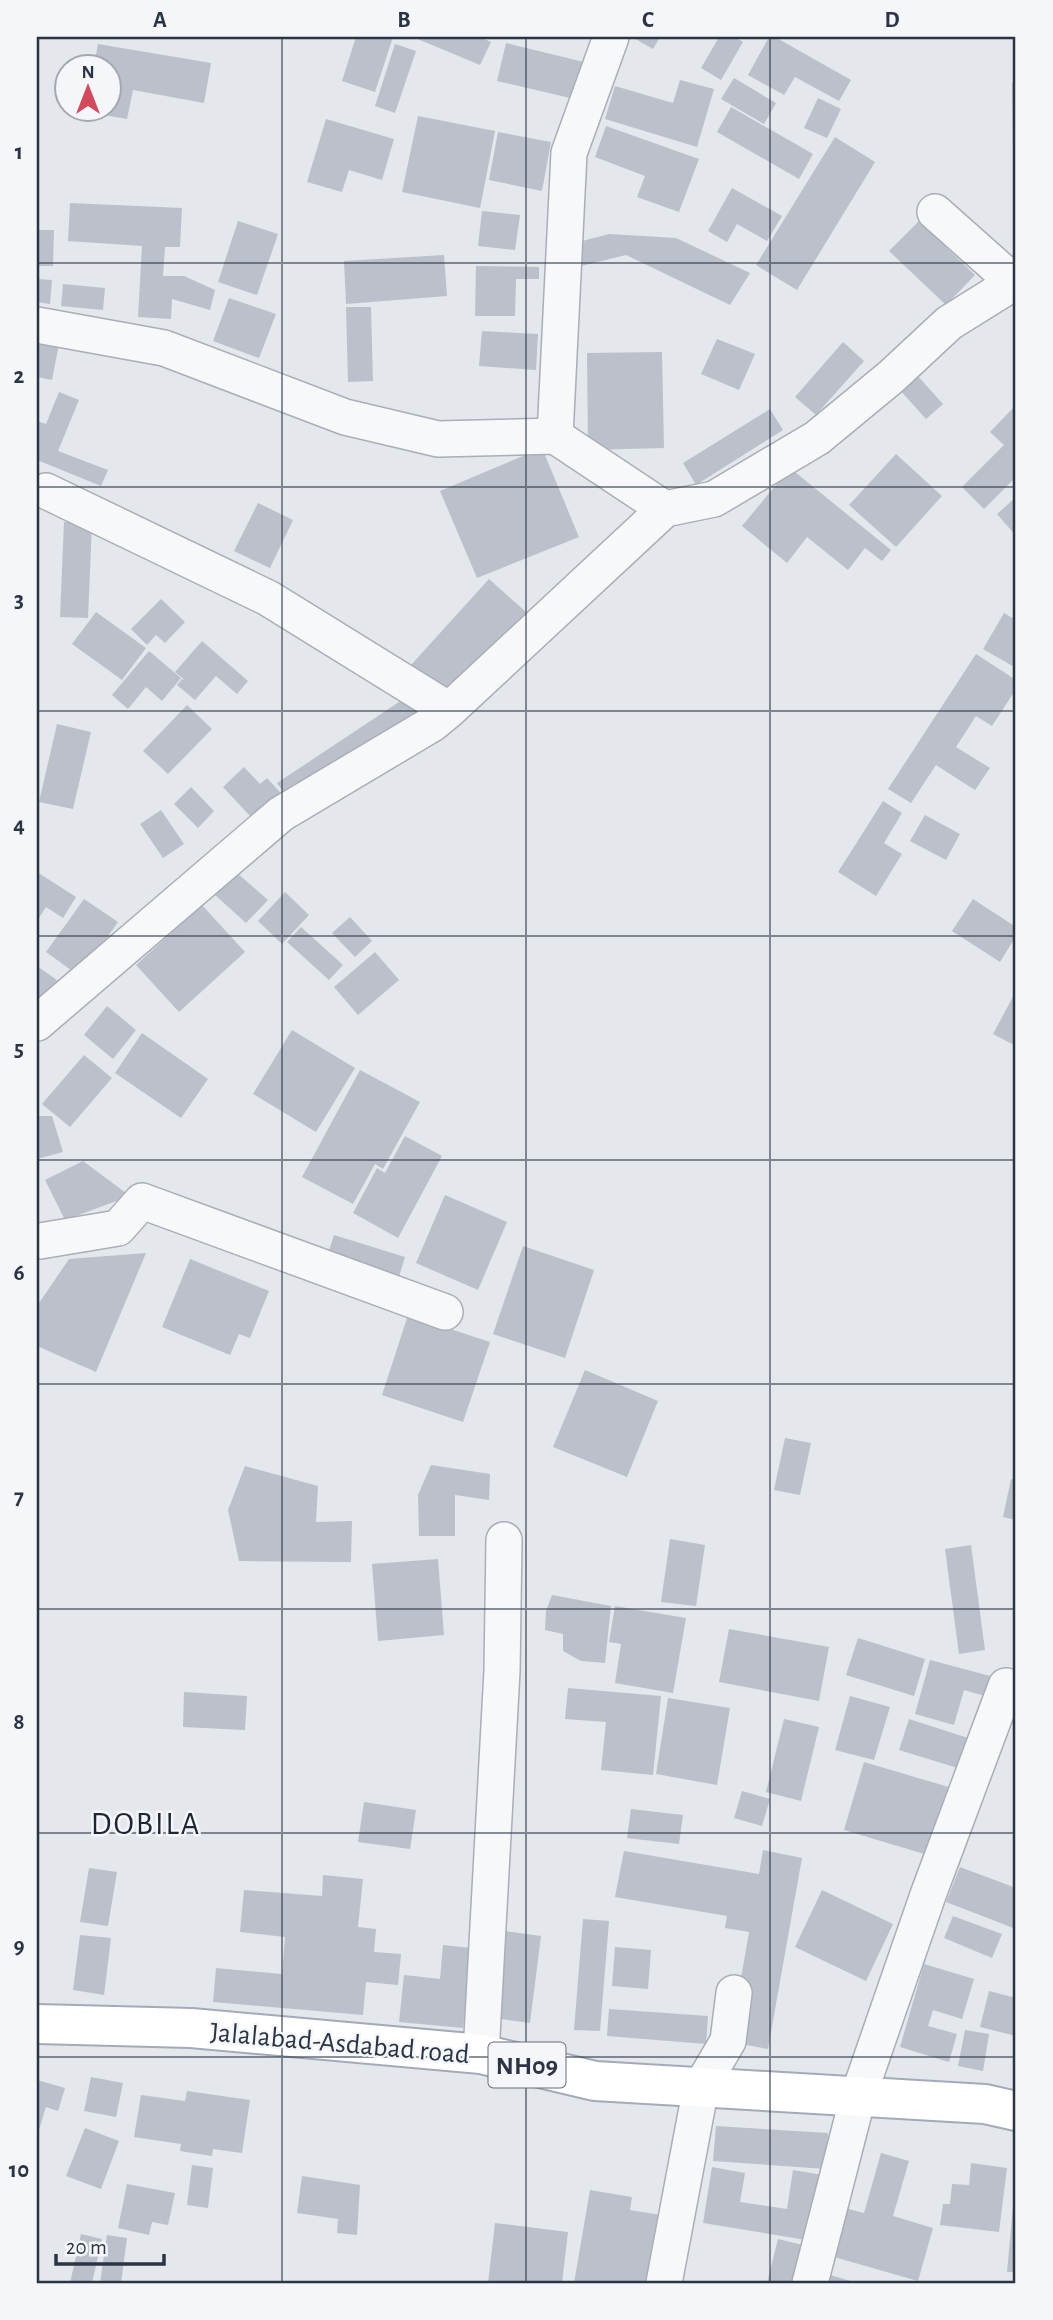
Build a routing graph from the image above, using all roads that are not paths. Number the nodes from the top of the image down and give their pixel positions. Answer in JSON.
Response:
{"nodes":[{"id":1,"x":611,"y":37,"type":"edge"},
{"id":2,"x":935,"y":212,"type":"dead end"},
{"id":3,"x":1015,"y":282,"type":"edge"},
{"id":4,"x":37,"y":325,"type":"edge"},
{"id":5,"x":555,"y":436,"type":"junction"},
{"id":6,"x":46,"y":491,"type":"dead end"},
{"id":7,"x":665,"y":509,"type":"junction"},
{"id":8,"x":449,"y":710,"type":"junction"},
{"id":9,"x":37,"y":1023,"type":"edge"},
{"id":10,"x":38,"y":1240,"type":"edge"},
{"id":11,"x":445,"y":1312,"type":"dead end"},
{"id":12,"x":505,"y":1540,"type":"dead end"},
{"id":13,"x":1006,"y":1686,"type":"dead end"},
{"id":14,"x":734,"y":1993,"type":"dead end"},
{"id":15,"x":37,"y":2024,"type":"edge"},
{"id":16,"x":481,"y":2054,"type":"junction"},
{"id":17,"x":701,"y":2087,"type":"junction"},
{"id":18,"x":858,"y":2097,"type":"junction"},
{"id":19,"x":1016,"y":2111,"type":"edge"},
{"id":20,"x":663,"y":2283,"type":"edge"},
{"id":21,"x":810,"y":2283,"type":"edge"}],
"edges":[{"from":1,"to":5,"type":"street"},
{"from":2,"to":3,"type":"street"},
{"from":3,"to":7,"type":"street"},
{"from":4,"to":5,"type":"street"},
{"from":5,"to":7,"type":"street"},
{"from":6,"to":8,"type":"street"},
{"from":7,"to":8,"type":"street"},
{"from":8,"to":9,"type":"street"},
{"from":10,"to":11,"type":"street"},
{"from":12,"to":16,"type":"street"},
{"from":13,"to":18,"type":"street"},
{"from":14,"to":17,"type":"street"},
{"from":15,"to":16,"type":"main road","name":"Jalalabad-Asdabad road","number":"NH09"},
{"from":16,"to":17,"type":"main road","name":"Jalalabad-Asdabad road","number":"NH09"},
{"from":17,"to":18,"type":"main road","name":"Jalalabad-Asdabad road","number":"NH09"},
{"from":17,"to":20,"type":"street"},
{"from":18,"to":19,"type":"main road","name":"Jalalabad-Asdabad road","number":"NH09"},
{"from":18,"to":21,"type":"street"}]}
